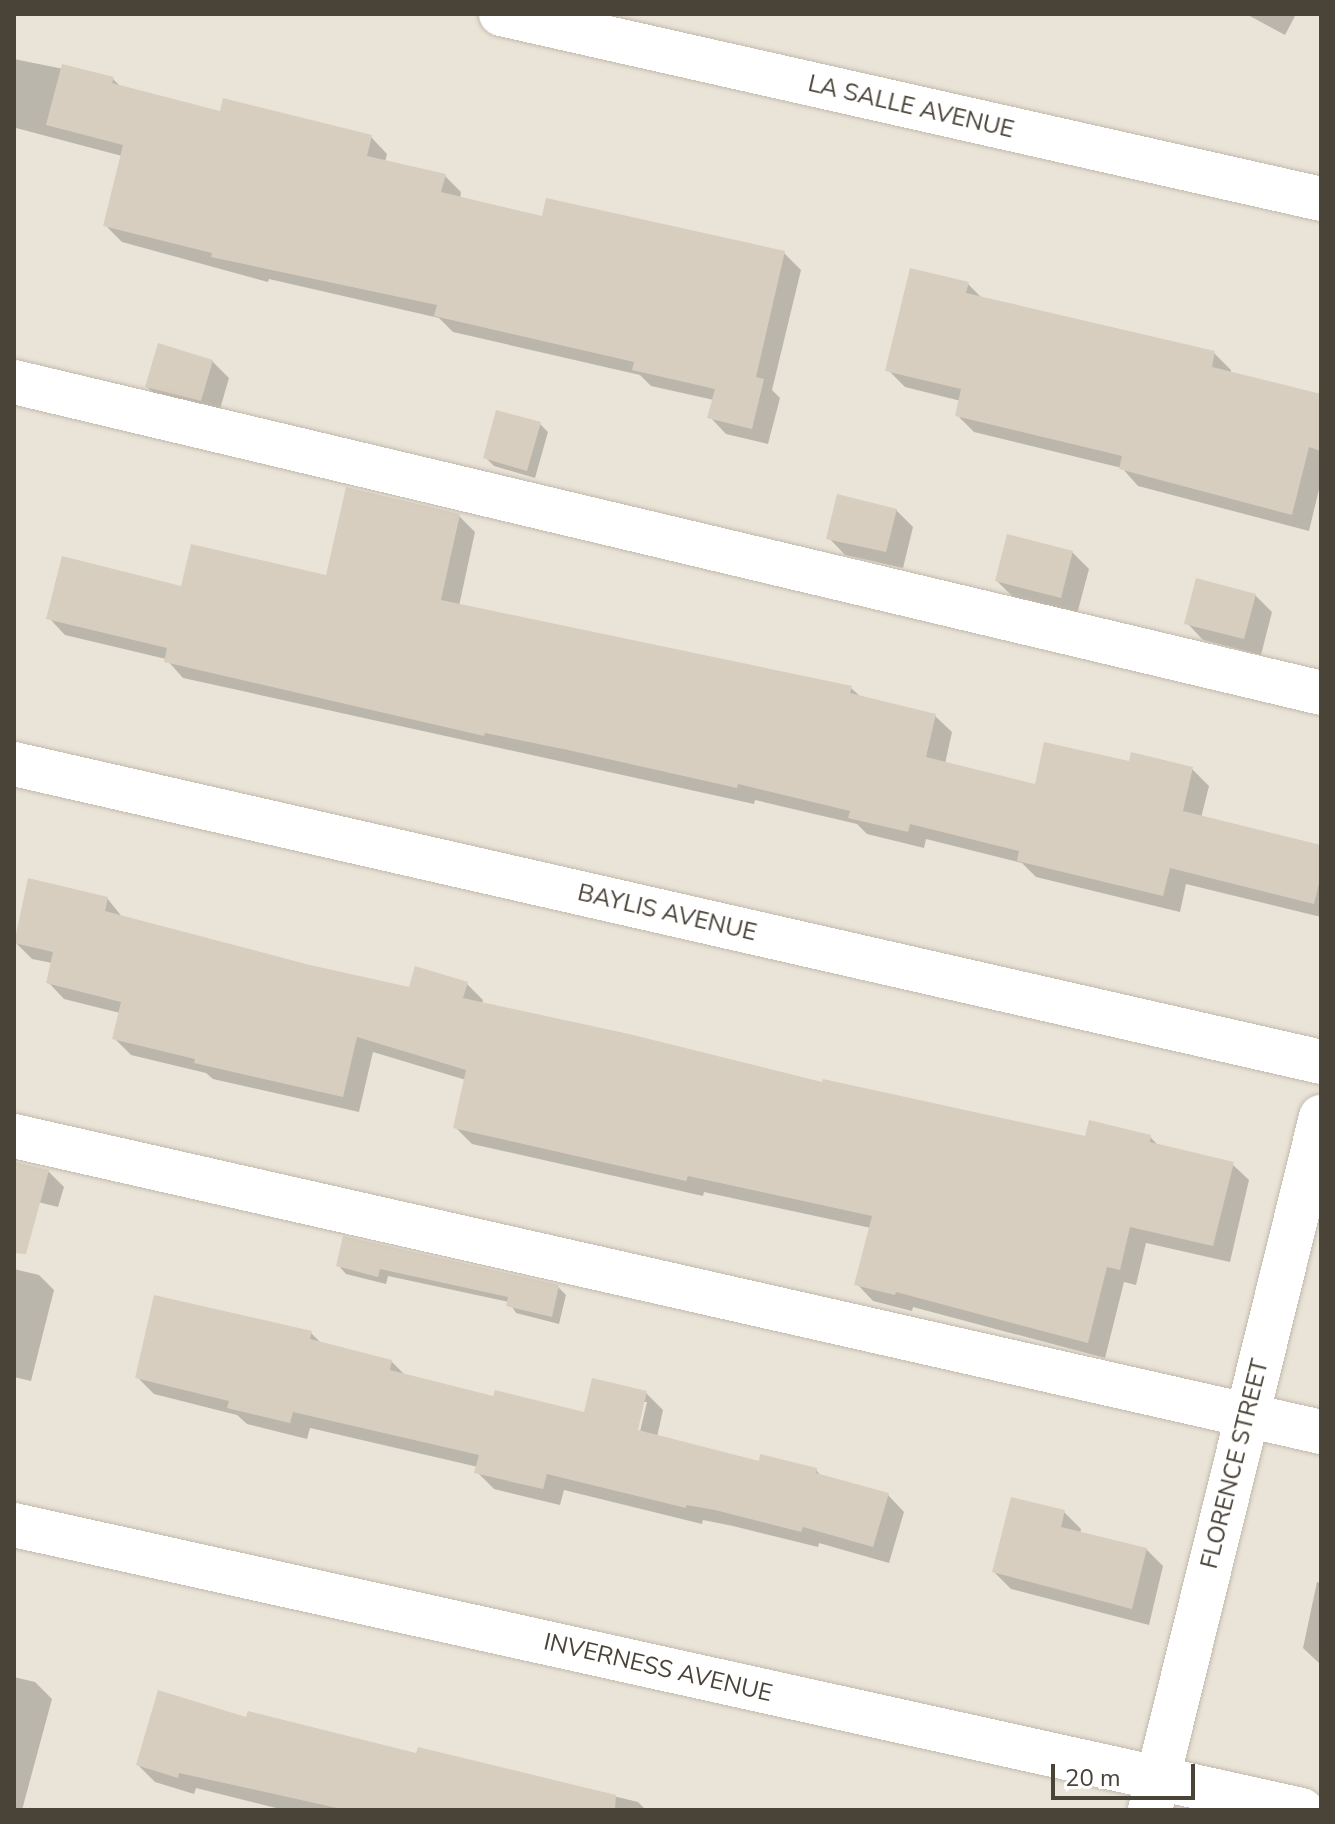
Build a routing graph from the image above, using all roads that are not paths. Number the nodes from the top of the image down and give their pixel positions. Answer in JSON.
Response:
{"nodes":[{"id":1,"x":501,"y":14,"type":"edge"},
{"id":2,"x":1321,"y":199,"type":"edge"},
{"id":3,"x":14,"y":382,"type":"edge"},
{"id":4,"x":1321,"y":693,"type":"edge"},
{"id":5,"x":14,"y":764,"type":"edge"},
{"id":6,"x":1321,"y":1062,"type":"edge"},
{"id":7,"x":1321,"y":1117,"type":"edge"},
{"id":8,"x":14,"y":1136,"type":"edge"},
{"id":9,"x":1247,"y":1416,"type":"junction"},
{"id":10,"x":1321,"y":1432,"type":"edge"},
{"id":11,"x":14,"y":1525,"type":"edge"},
{"id":12,"x":1154,"y":1794,"type":"edge"},
{"id":13,"x":1302,"y":1810,"type":"edge"}],
"edges":[{"from":1,"to":2,"type":"street","name":"LA SALLE AVENUE"},
{"from":3,"to":4,"type":"street"},
{"from":5,"to":6,"type":"street","name":"BAYLIS AVENUE"},
{"from":7,"to":9,"type":"street","name":"FLORENCE STREET"},
{"from":8,"to":9,"type":"street"},
{"from":9,"to":10,"type":"street"},
{"from":9,"to":12,"type":"street","name":"FLORENCE STREET"},
{"from":11,"to":12,"type":"street","name":"INVERNESS AVENUE"},
{"from":12,"to":13,"type":"street","name":"INVERNESS AVENUE"}]}
